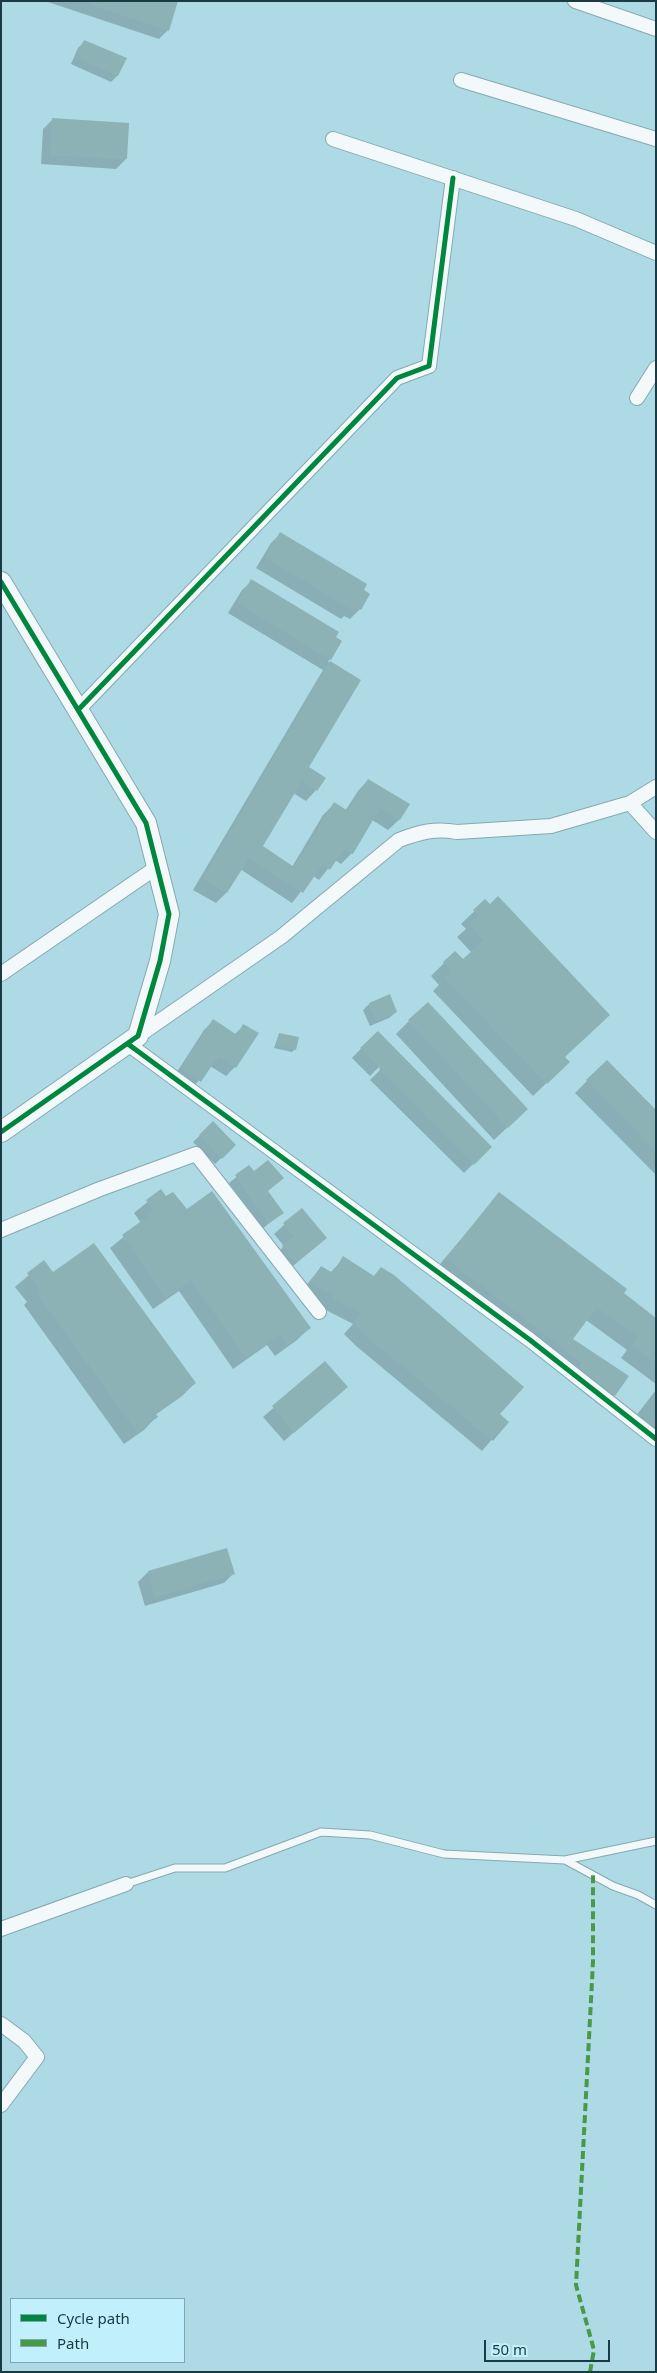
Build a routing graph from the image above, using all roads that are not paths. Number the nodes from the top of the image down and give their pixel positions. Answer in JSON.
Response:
{"nodes":[{"id":1,"x":575,"y":1,"type":"edge"},
{"id":2,"x":656,"y":29,"type":"edge"},
{"id":3,"x":461,"y":80,"type":"dead end"},
{"id":4,"x":333,"y":139,"type":"dead end"},
{"id":5,"x":656,"y":139,"type":"edge"},
{"id":6,"x":453,"y":178,"type":"junction"},
{"id":7,"x":656,"y":253,"type":"edge"},
{"id":8,"x":656,"y":368,"type":"edge"},
{"id":9,"x":637,"y":398,"type":"dead end"},
{"id":10,"x":1,"y":582,"type":"edge"},
{"id":11,"x":78,"y":710,"type":"junction"},
{"id":12,"x":656,"y":787,"type":"edge"},
{"id":13,"x":630,"y":803,"type":"junction"},
{"id":14,"x":656,"y":832,"type":"edge"},
{"id":15,"x":157,"y":867,"type":"junction"},
{"id":16,"x":1,"y":974,"type":"edge"},
{"id":17,"x":133,"y":1040,"type":"junction"},
{"id":18,"x":1,"y":1132,"type":"edge"},
{"id":19,"x":1,"y":1230,"type":"edge"},
{"id":20,"x":319,"y":1312,"type":"dead end"},
{"id":21,"x":656,"y":1439,"type":"edge"},
{"id":22,"x":656,"y":1841,"type":"edge"},
{"id":23,"x":566,"y":1860,"type":"junction"},
{"id":24,"x":126,"y":1884,"type":"joint"},
{"id":25,"x":656,"y":1905,"type":"edge"},
{"id":26,"x":1,"y":1929,"type":"edge"},
{"id":27,"x":1,"y":2024,"type":"edge"},
{"id":28,"x":1,"y":2105,"type":"edge"}],
"edges":[{"from":1,"to":2,"type":"street"},
{"from":3,"to":5,"type":"street"},
{"from":4,"to":6,"type":"street"},
{"from":6,"to":7,"type":"street"},
{"from":6,"to":11,"type":"street"},
{"from":8,"to":9,"type":"street"},
{"from":10,"to":11,"type":"street"},
{"from":11,"to":15,"type":"street"},
{"from":12,"to":13,"type":"street"},
{"from":13,"to":14,"type":"street"},
{"from":13,"to":17,"type":"street"},
{"from":15,"to":16,"type":"street"},
{"from":15,"to":17,"type":"street"},
{"from":17,"to":18,"type":"street"},
{"from":17,"to":21,"type":"street"},
{"from":19,"to":20,"type":"street"},
{"from":22,"to":23,"type":"lane"},
{"from":23,"to":24,"type":"lane"},
{"from":23,"to":25,"type":"lane"},
{"from":24,"to":26,"type":"street"},
{"from":27,"to":28,"type":"street"}]}
